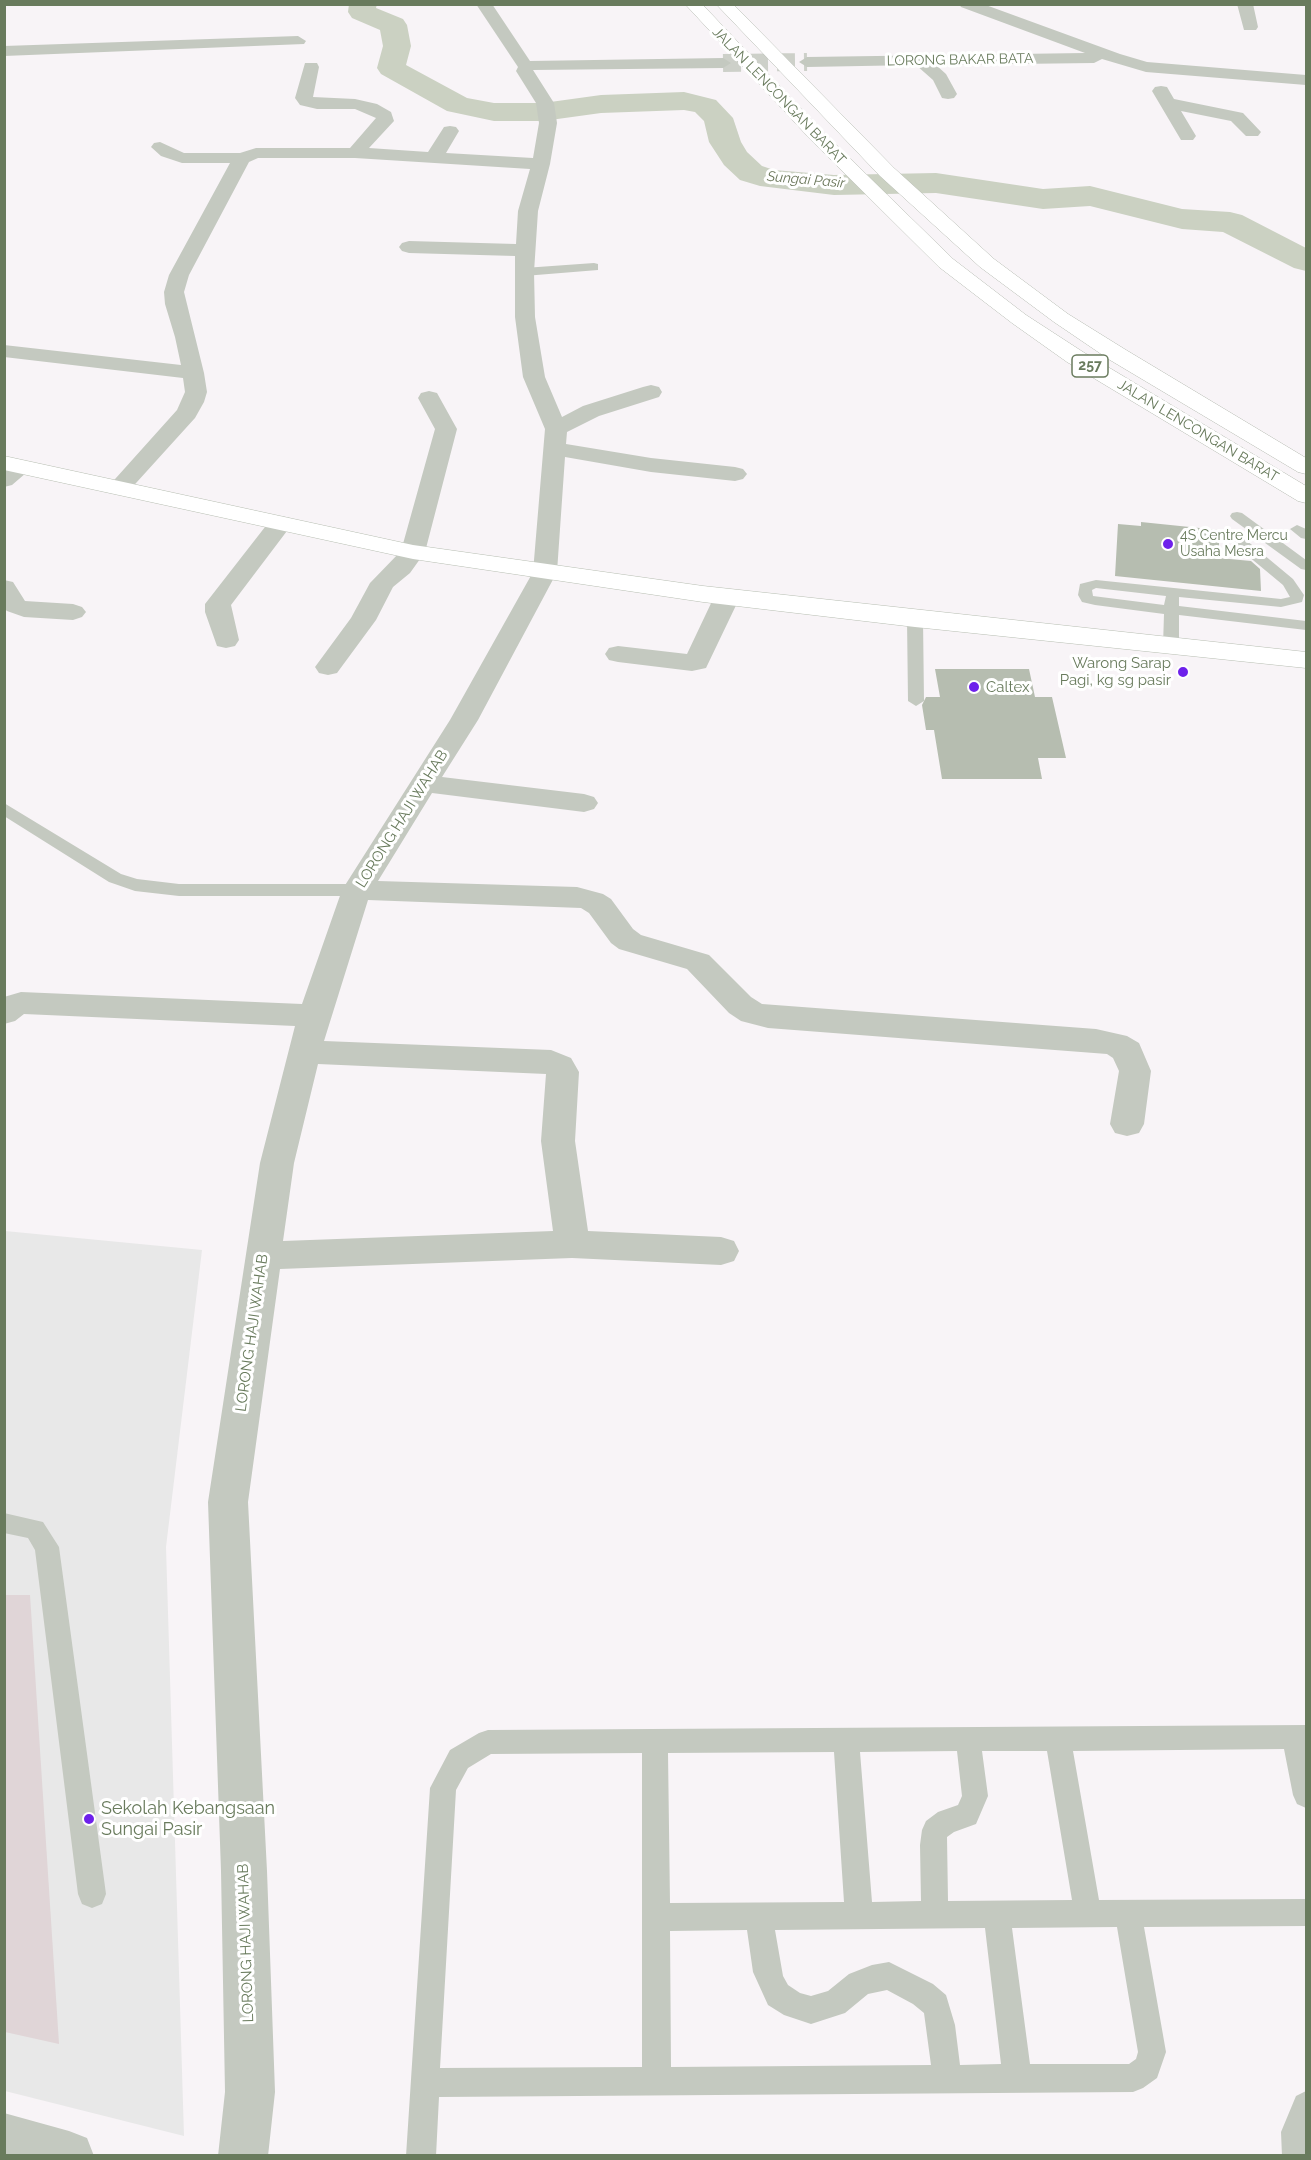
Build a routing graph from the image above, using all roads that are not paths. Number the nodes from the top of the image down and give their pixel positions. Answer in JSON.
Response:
{"nodes":[{"id":1,"x":484,"y":4,"type":"edge"},
{"id":2,"x":693,"y":4,"type":"edge"},
{"id":3,"x":724,"y":4,"type":"edge"},
{"id":4,"x":967,"y":4,"type":"edge"},
{"id":5,"x":1245,"y":4,"type":"edge"},
{"id":6,"x":1250,"y":27,"type":"dead end"},
{"id":7,"x":298,"y":41,"type":"dead end"},
{"id":8,"x":4,"y":51,"type":"edge"},
{"id":9,"x":1114,"y":58,"type":"junction"},
{"id":10,"x":920,"y":60,"type":"junction"},
{"id":11,"x":807,"y":62,"type":"tunnel mouth"},
{"id":12,"x":723,"y":63,"type":"tunnel mouth"},
{"id":13,"x":311,"y":67,"type":"dead end"},
{"id":14,"x":526,"y":67,"type":"junction"},
{"id":15,"x":1146,"y":67,"type":"junction"},
{"id":16,"x":1306,"y":80,"type":"edge"},
{"id":17,"x":948,"y":94,"type":"dead end"},
{"id":18,"x":1168,"y":103,"type":"junction"},
{"id":19,"x":450,"y":131,"type":"dead end"},
{"id":20,"x":1252,"y":132,"type":"dead end"},
{"id":21,"x":1187,"y":136,"type":"dead end"},
{"id":22,"x":160,"y":147,"type":"dead end"},
{"id":23,"x":355,"y":153,"type":"junction"},
{"id":24,"x":242,"y":158,"type":"junction"},
{"id":25,"x":435,"y":158,"type":"junction"},
{"id":26,"x":541,"y":164,"type":"junction"},
{"id":27,"x":409,"y":246,"type":"dead end"},
{"id":28,"x":526,"y":250,"type":"junction"},
{"id":29,"x":594,"y":267,"type":"dead end"},
{"id":30,"x":524,"y":272,"type":"junction"},
{"id":31,"x":4,"y":351,"type":"edge"},
{"id":32,"x":193,"y":373,"type":"junction"},
{"id":33,"x":651,"y":392,"type":"dead end"},
{"id":34,"x":429,"y":399,"type":"dead end"},
{"id":35,"x":556,"y":439,"type":"junction"},
{"id":36,"x":1306,"y":466,"type":"edge"},
{"id":37,"x":10,"y":470,"type":"edge"},
{"id":38,"x":735,"y":474,"type":"dead end"},
{"id":39,"x":119,"y":488,"type":"junction"},
{"id":40,"x":1306,"y":496,"type":"edge"},
{"id":41,"x":1237,"y":516,"type":"dead end"},
{"id":42,"x":281,"y":523,"type":"junction"},
{"id":43,"x":1235,"y":538,"type":"dead end"},
{"id":44,"x":413,"y":552,"type":"junction"},
{"id":45,"x":1306,"y":566,"type":"edge"},
{"id":46,"x":545,"y":573,"type":"junction"},
{"id":47,"x":4,"y":587,"type":"edge"},
{"id":48,"x":1172,"y":592,"type":"junction"},
{"id":49,"x":727,"y":597,"type":"junction"},
{"id":50,"x":1172,"y":611,"type":"junction"},
{"id":51,"x":73,"y":612,"type":"dead end"},
{"id":52,"x":915,"y":619,"type":"junction"},
{"id":53,"x":1306,"y":626,"type":"edge"},
{"id":54,"x":225,"y":640,"type":"dead end"},
{"id":55,"x":1171,"y":646,"type":"junction"},
{"id":56,"x":618,"y":654,"type":"dead end"},
{"id":57,"x":1306,"y":660,"type":"edge"},
{"id":58,"x":328,"y":667,"type":"dead end"},
{"id":59,"x":916,"y":701,"type":"dead end"},
{"id":60,"x":424,"y":783,"type":"junction"},
{"id":61,"x":584,"y":803,"type":"dead end"},
{"id":62,"x":4,"y":808,"type":"edge"},
{"id":63,"x":357,"y":890,"type":"junction"},
{"id":64,"x":4,"y":1013,"type":"edge"},
{"id":65,"x":314,"y":1016,"type":"junction"},
{"id":66,"x":305,"y":1052,"type":"junction"},
{"id":67,"x":1127,"y":1124,"type":"dead end"},
{"id":68,"x":572,"y":1244,"type":"junction"},
{"id":69,"x":721,"y":1251,"type":"dead end"},
{"id":70,"x":263,"y":1256,"type":"junction"},
{"id":71,"x":4,"y":1523,"type":"edge"},
{"id":72,"x":1300,"y":1737,"type":"edge"},
{"id":73,"x":1058,"y":1738,"type":"junction"},
{"id":74,"x":968,"y":1739,"type":"junction"},
{"id":75,"x":846,"y":1740,"type":"junction"},
{"id":76,"x":655,"y":1741,"type":"junction"},
{"id":77,"x":1306,"y":1795,"type":"edge"},
{"id":78,"x":92,"y":1893,"type":"dead end"},
{"id":79,"x":1306,"y":1912,"type":"edge"},
{"id":80,"x":1128,"y":1913,"type":"junction"},
{"id":81,"x":1088,"y":1914,"type":"junction"},
{"id":82,"x":935,"y":1915,"type":"junction"},
{"id":83,"x":997,"y":1915,"type":"junction"},
{"id":84,"x":759,"y":1916,"type":"junction"},
{"id":85,"x":859,"y":1916,"type":"junction"},
{"id":86,"x":657,"y":1917,"type":"junction"},
{"id":87,"x":1017,"y":2079,"type":"junction"},
{"id":88,"x":947,"y":2080,"type":"junction"},
{"id":89,"x":425,"y":2083,"type":"junction"},
{"id":90,"x":657,"y":2083,"type":"junction"},
{"id":91,"x":1306,"y":2106,"type":"edge"},
{"id":92,"x":4,"y":2138,"type":"edge"},
{"id":93,"x":69,"y":2156,"type":"edge"},
{"id":94,"x":243,"y":2156,"type":"edge"},
{"id":95,"x":422,"y":2156,"type":"edge"},
{"id":96,"x":1297,"y":2156,"type":"edge"}],
"edges":[{"from":1,"to":14,"type":"street"},
{"from":2,"to":40,"type":"main road","name":"JALAN LENCONGAN BARAT","number":"257"},
{"from":3,"to":36,"type":"main road","name":"JALAN LENCONGAN BARAT","number":"257"},
{"from":4,"to":9,"type":"street"},
{"from":5,"to":6,"type":"street"},
{"from":7,"to":8,"type":"street"},
{"from":9,"to":10,"type":"street","name":"LORONG BAKAR BATA"},
{"from":9,"to":15,"type":"street"},
{"from":10,"to":11,"type":"street","name":"LORONG BAKAR BATA"},
{"from":10,"to":17,"type":"street"},
{"from":12,"to":14,"type":"street"},
{"from":13,"to":23,"type":"street"},
{"from":14,"to":26,"type":"street"},
{"from":15,"to":16,"type":"street"},
{"from":15,"to":18,"type":"street"},
{"from":18,"to":20,"type":"street"},
{"from":18,"to":21,"type":"street"},
{"from":19,"to":25,"type":"street"},
{"from":22,"to":24,"type":"street"},
{"from":23,"to":24,"type":"street"},
{"from":23,"to":25,"type":"street"},
{"from":24,"to":32,"type":"street"},
{"from":25,"to":26,"type":"street"},
{"from":26,"to":28,"type":"street"},
{"from":27,"to":28,"type":"street"},
{"from":28,"to":30,"type":"street"},
{"from":29,"to":30,"type":"lane"},
{"from":30,"to":35,"type":"street"},
{"from":31,"to":32,"type":"street"},
{"from":32,"to":39,"type":"street"},
{"from":33,"to":35,"type":"street"},
{"from":34,"to":44,"type":"street"},
{"from":35,"to":38,"type":"street"},
{"from":35,"to":46,"type":"street"},
{"from":37,"to":39,"type":"main road"},
{"from":39,"to":42,"type":"main road"},
{"from":41,"to":45,"type":"lane"},
{"from":42,"to":44,"type":"main road"},
{"from":42,"to":54,"type":"street"},
{"from":43,"to":48,"type":"lane"},
{"from":44,"to":46,"type":"main road"},
{"from":44,"to":58,"type":"street"},
{"from":46,"to":49,"type":"main road"},
{"from":46,"to":60,"type":"street","name":"LORONG HAJI WAHAB"},
{"from":47,"to":51,"type":"street"},
{"from":48,"to":50,"type":"lane"},
{"from":48,"to":50,"type":"lane"},
{"from":49,"to":52,"type":"main road"},
{"from":49,"to":56,"type":"street"},
{"from":50,"to":53,"type":"lane"},
{"from":50,"to":55,"type":"lane"},
{"from":52,"to":55,"type":"main road"},
{"from":52,"to":59,"type":"lane"},
{"from":55,"to":57,"type":"main road"},
{"from":60,"to":61,"type":"street"},
{"from":60,"to":63,"type":"street","name":"LORONG HAJI WAHAB"},
{"from":62,"to":63,"type":"lane"},
{"from":63,"to":65,"type":"street","name":"LORONG HAJI WAHAB"},
{"from":63,"to":67,"type":"street"},
{"from":64,"to":65,"type":"street"},
{"from":65,"to":66,"type":"street","name":"LORONG HAJI WAHAB"},
{"from":66,"to":68,"type":"street"},
{"from":66,"to":70,"type":"street","name":"LORONG HAJI WAHAB"},
{"from":68,"to":69,"type":"street"},
{"from":68,"to":70,"type":"street"},
{"from":70,"to":94,"type":"street","name":"LORONG HAJI WAHAB"},
{"from":71,"to":78,"type":"lane"},
{"from":72,"to":73,"type":"lane"},
{"from":72,"to":77,"type":"lane"},
{"from":73,"to":74,"type":"lane"},
{"from":73,"to":81,"type":"lane"},
{"from":74,"to":75,"type":"lane"},
{"from":74,"to":82,"type":"lane"},
{"from":75,"to":76,"type":"lane"},
{"from":75,"to":85,"type":"lane"},
{"from":76,"to":86,"type":"lane"},
{"from":76,"to":89,"type":"lane"},
{"from":79,"to":80,"type":"lane"},
{"from":80,"to":81,"type":"lane"},
{"from":80,"to":87,"type":"lane"},
{"from":81,"to":83,"type":"lane"},
{"from":82,"to":83,"type":"lane"},
{"from":82,"to":85,"type":"lane"},
{"from":83,"to":87,"type":"lane"},
{"from":84,"to":85,"type":"lane"},
{"from":84,"to":86,"type":"lane"},
{"from":84,"to":88,"type":"lane"},
{"from":86,"to":90,"type":"lane"},
{"from":87,"to":88,"type":"lane"},
{"from":88,"to":90,"type":"lane"},
{"from":89,"to":90,"type":"lane"},
{"from":89,"to":95,"type":"lane"},
{"from":91,"to":96,"type":"lane"},
{"from":92,"to":93,"type":"street"}]}
